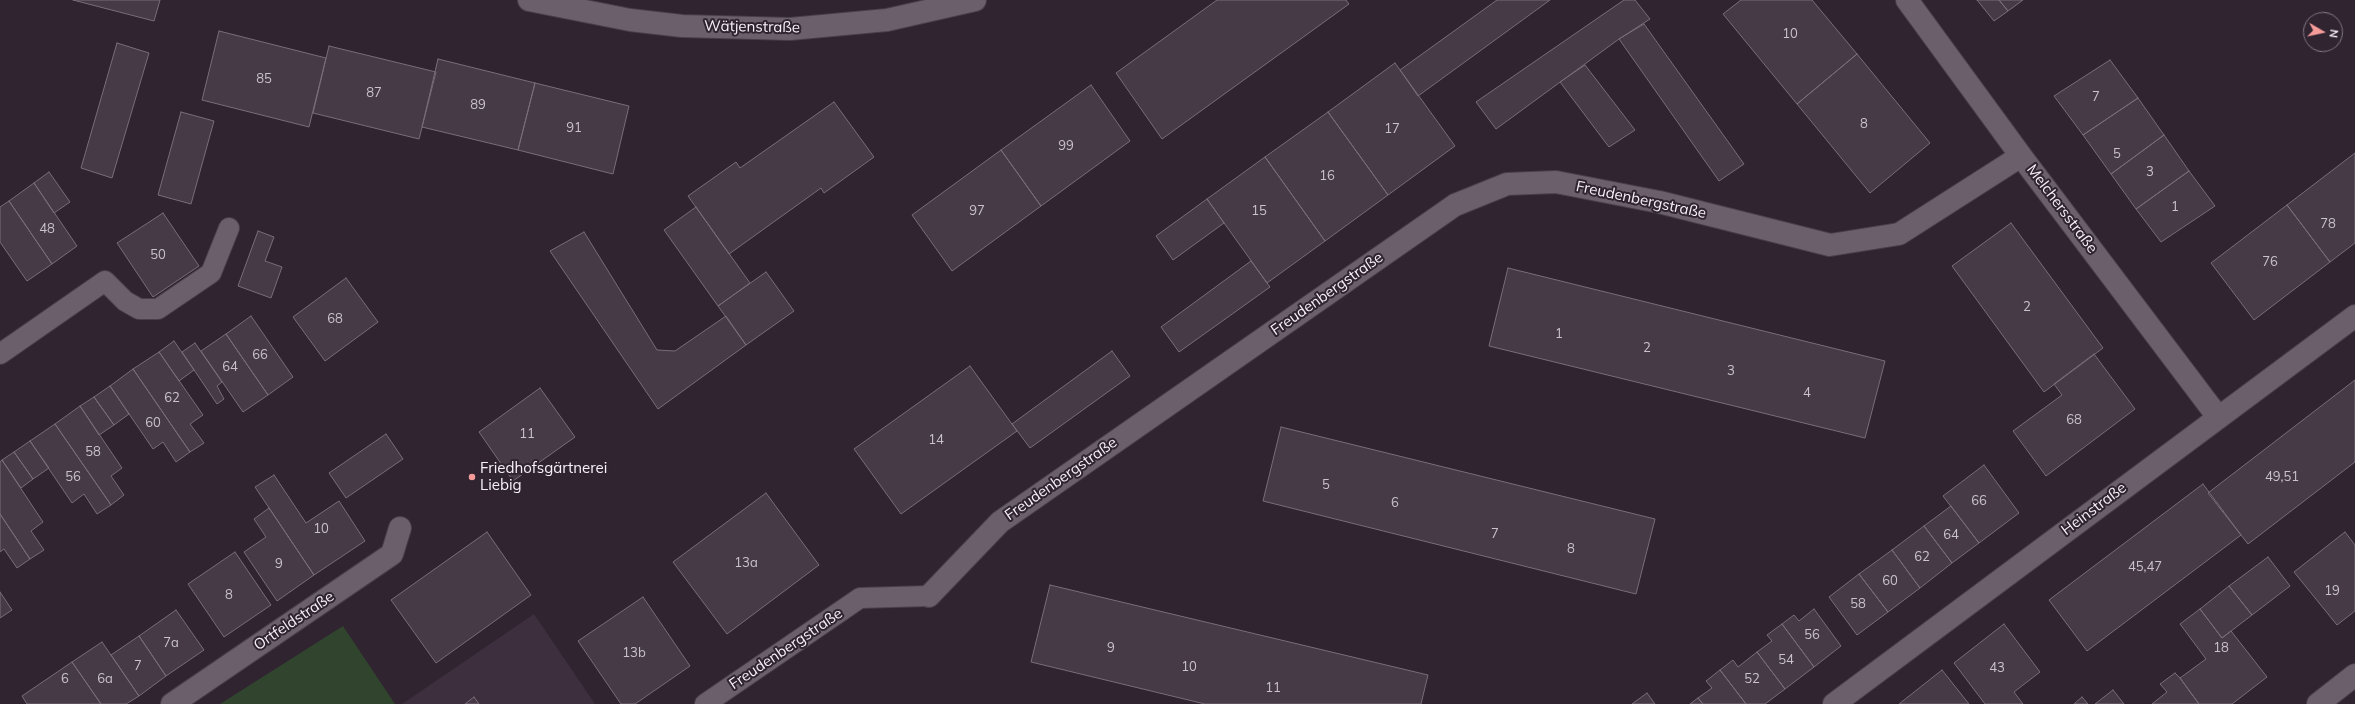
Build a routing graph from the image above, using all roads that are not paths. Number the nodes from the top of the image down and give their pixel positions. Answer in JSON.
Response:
{"nodes":[{"id":1,"x":529,"y":0,"type":"edge"},
{"id":2,"x":975,"y":0,"type":"edge"},
{"id":3,"x":1908,"y":0,"type":"edge"},
{"id":4,"x":2021,"y":156,"type":"junction"},
{"id":5,"x":229,"y":228,"type":"dead end"},
{"id":6,"x":2355,"y":316,"type":"edge"},
{"id":7,"x":0,"y":354,"type":"edge"},
{"id":8,"x":2218,"y":417,"type":"junction"},
{"id":9,"x":400,"y":528,"type":"dead end"},
{"id":10,"x":929,"y":596,"type":"joint"},
{"id":11,"x":2355,"y":675,"type":"edge"},
{"id":12,"x":172,"y":704,"type":"edge"},
{"id":13,"x":705,"y":704,"type":"edge"},
{"id":14,"x":1834,"y":704,"type":"edge"},
{"id":15,"x":2318,"y":704,"type":"edge"}],
"edges":[{"from":1,"to":2,"type":"street","name":"Wätjenstraße"},
{"from":3,"to":4,"type":"street","name":"Melchersstraße"},
{"from":4,"to":8,"type":"street","name":"Melchersstraße"},
{"from":4,"to":10,"type":"street","name":"Freudenbergstraße"},
{"from":5,"to":7,"type":"lane"},
{"from":6,"to":8,"type":"street","name":"Heinstraße"},
{"from":8,"to":14,"type":"street","name":"Heinstraße"},
{"from":9,"to":12,"type":"street","name":"Ortfeldstraße"},
{"from":10,"to":13,"type":"lane","name":"Freudenbergstraße"},
{"from":11,"to":15,"type":"street"}]}
